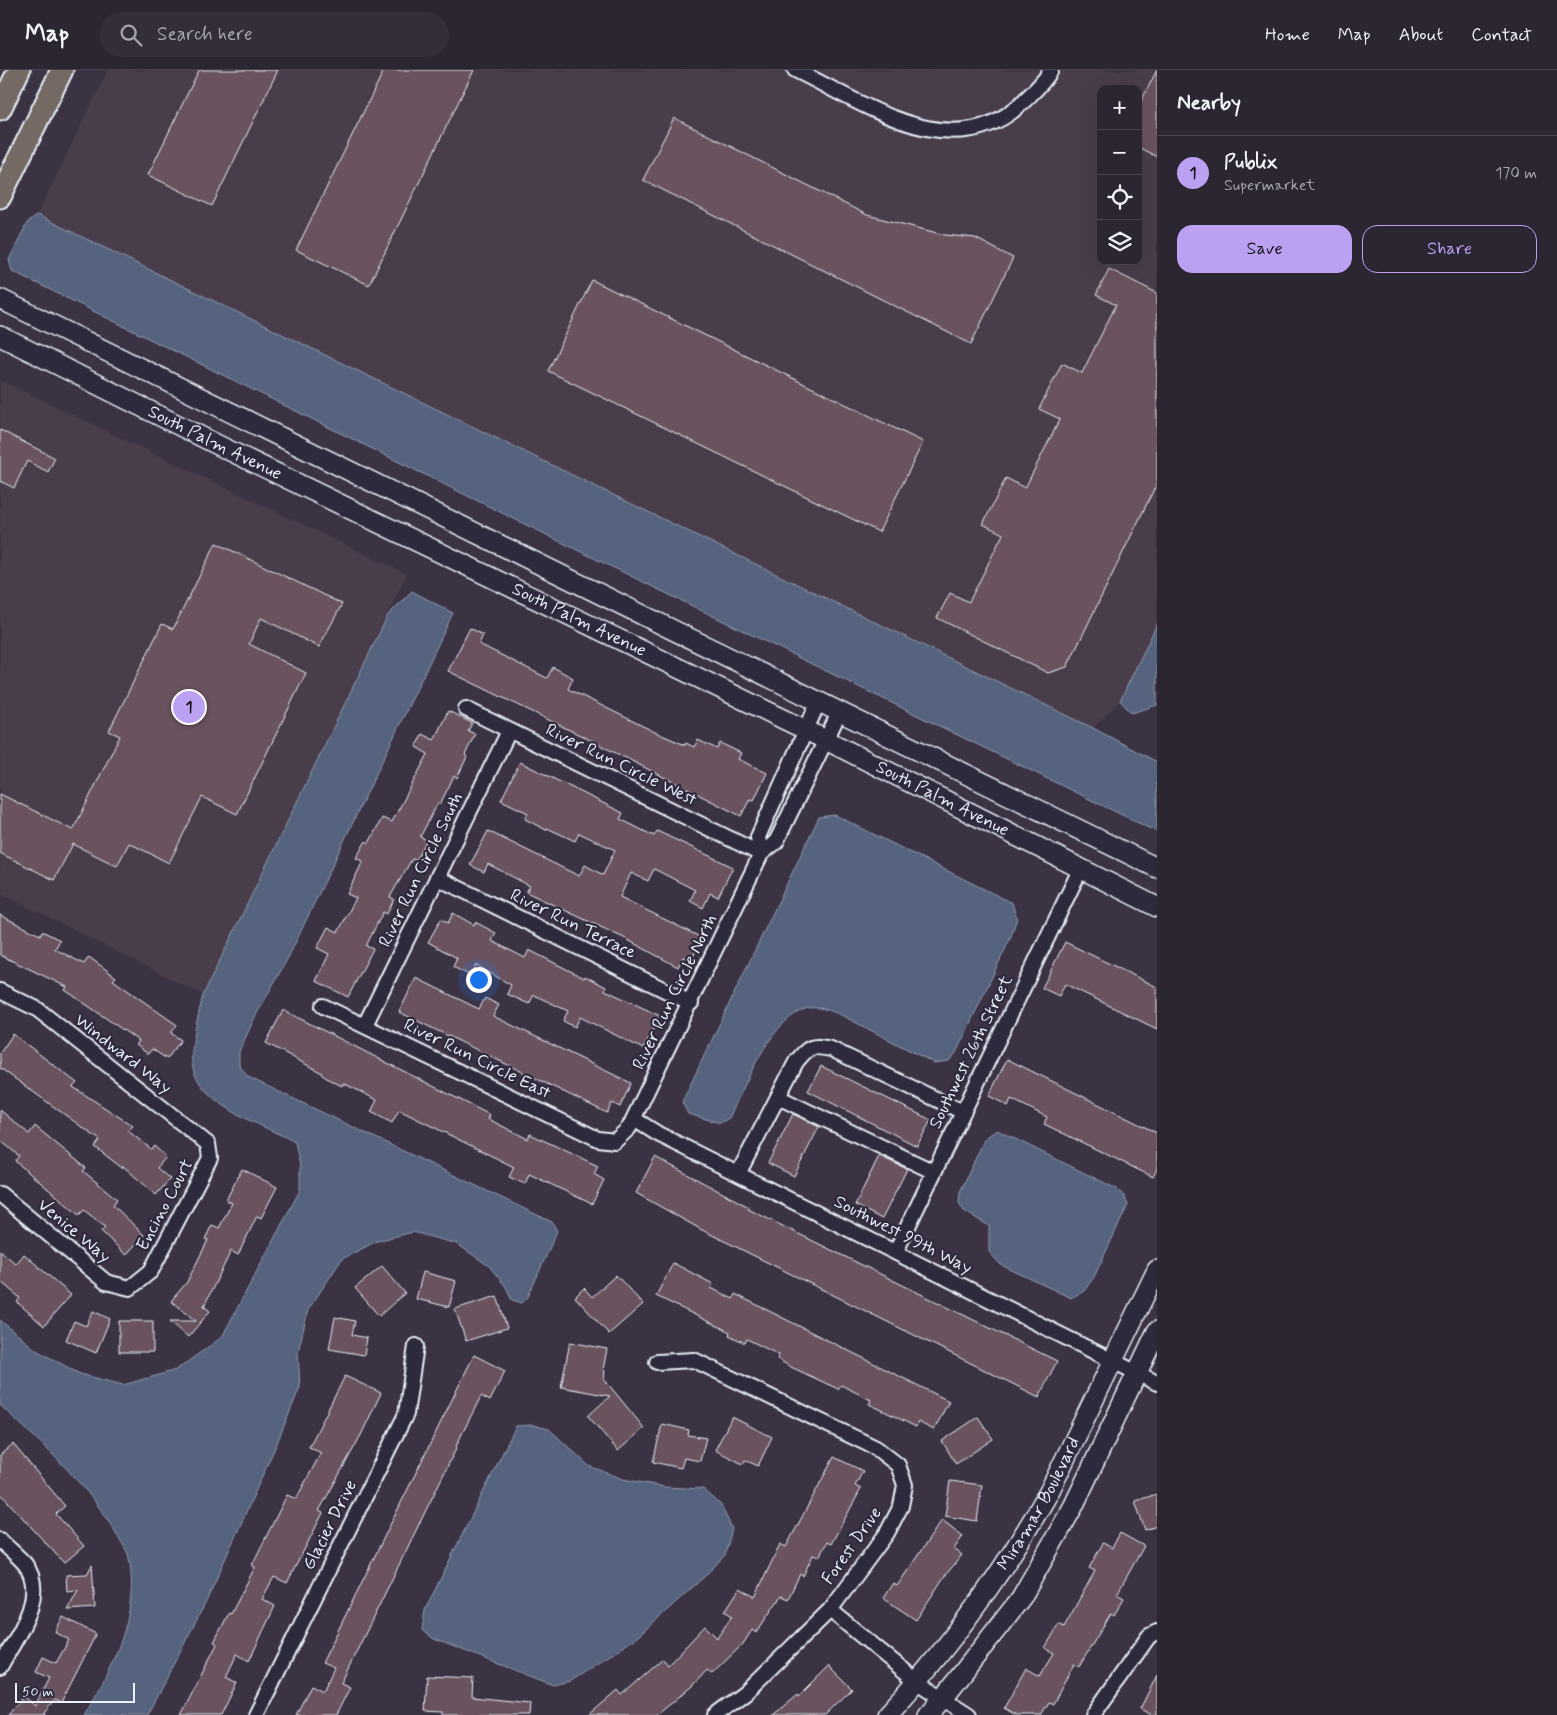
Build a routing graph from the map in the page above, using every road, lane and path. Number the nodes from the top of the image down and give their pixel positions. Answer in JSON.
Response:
{"nodes":[{"id":1,"x":19,"y":70,"type":"edge"},
{"id":2,"x":62,"y":70,"type":"edge"},
{"id":3,"x":796,"y":70,"type":"edge"},
{"id":4,"x":1051,"y":70,"type":"edge"},
{"id":5,"x":0,"y":109,"type":"edge"},
{"id":6,"x":0,"y":197,"type":"edge"},
{"id":7,"x":0,"y":299,"type":"edge"},
{"id":8,"x":0,"y":336,"type":"edge"},
{"id":9,"x":818,"y":703,"type":"junction"},
{"id":10,"x":466,"y":709,"type":"dead end"},
{"id":11,"x":839,"y":713,"type":"junction"},
{"id":12,"x":806,"y":730,"type":"junction"},
{"id":13,"x":509,"y":731,"type":"junction"},
{"id":14,"x":826,"y":740,"type":"junction"},
{"id":15,"x":761,"y":854,"type":"junction"},
{"id":16,"x":1157,"y":868,"type":"edge"},
{"id":17,"x":1080,"y":870,"type":"junction"},
{"id":18,"x":438,"y":878,"type":"junction"},
{"id":19,"x":1157,"y":907,"type":"edge"},
{"id":20,"x":0,"y":991,"type":"edge"},
{"id":21,"x":691,"y":1003,"type":"junction"},
{"id":22,"x":323,"y":1006,"type":"dead end"},
{"id":23,"x":365,"y":1025,"type":"junction"},
{"id":24,"x":778,"y":1097,"type":"junction"},
{"id":25,"x":963,"y":1112,"type":"junction"},
{"id":26,"x":634,"y":1119,"type":"junction"},
{"id":27,"x":616,"y":1141,"type":"joint"},
{"id":28,"x":210,"y":1158,"type":"joint"},
{"id":29,"x":934,"y":1172,"type":"junction"},
{"id":30,"x":738,"y":1174,"type":"junction"},
{"id":31,"x":0,"y":1194,"type":"edge"},
{"id":32,"x":896,"y":1251,"type":"junction"},
{"id":33,"x":1157,"y":1270,"type":"edge"},
{"id":34,"x":130,"y":1288,"type":"joint"},
{"id":35,"x":1157,"y":1331,"type":"edge"},
{"id":36,"x":416,"y":1346,"type":"dead end"},
{"id":37,"x":657,"y":1362,"type":"dead end"},
{"id":38,"x":1111,"y":1362,"type":"junction"},
{"id":39,"x":1137,"y":1375,"type":"junction"},
{"id":40,"x":1157,"y":1383,"type":"edge"},
{"id":41,"x":0,"y":1540,"type":"edge"},
{"id":42,"x":830,"y":1610,"type":"junction"},
{"id":43,"x":1157,"y":1632,"type":"edge"},
{"id":44,"x":0,"y":1667,"type":"edge"},
{"id":45,"x":918,"y":1682,"type":"junction"},
{"id":46,"x":943,"y":1698,"type":"junction"},
{"id":47,"x":256,"y":1715,"type":"edge"},
{"id":48,"x":715,"y":1715,"type":"edge"},
{"id":49,"x":887,"y":1715,"type":"edge"},
{"id":50,"x":928,"y":1715,"type":"edge"},
{"id":51,"x":969,"y":1715,"type":"edge"},
{"id":52,"x":1094,"y":1715,"type":"edge"}],
"edges":[{"from":1,"to":5,"type":"main road"},
{"from":2,"to":6,"type":"main road"},
{"from":3,"to":4,"type":"street"},
{"from":7,"to":9,"type":"main road","name":"South Palm Avenue"},
{"from":8,"to":12,"type":"main road","name":"South Palm Avenue"},
{"from":9,"to":11,"type":"main road","name":"South Palm Avenue"},
{"from":9,"to":12,"type":"street","name":"River Run Circle North"},
{"from":10,"to":13,"type":"street","name":"River Run Circle West"},
{"from":11,"to":14,"type":"street","name":"River Run Circle North"},
{"from":11,"to":16,"type":"main road","name":"South Palm Avenue"},
{"from":12,"to":14,"type":"main road","name":"South Palm Avenue"},
{"from":12,"to":15,"type":"street","name":"River Run Circle North"},
{"from":13,"to":15,"type":"street","name":"River Run Circle West"},
{"from":13,"to":18,"type":"street","name":"River Run Circle South"},
{"from":14,"to":15,"type":"street","name":"River Run Circle North"},
{"from":14,"to":17,"type":"main road","name":"South Palm Avenue"},
{"from":15,"to":21,"type":"street","name":"River Run Circle North"},
{"from":17,"to":19,"type":"main road","name":"South Palm Avenue"},
{"from":17,"to":25,"type":"street","name":"Southwest 26th Street"},
{"from":18,"to":21,"type":"street","name":"River Run Terrace"},
{"from":18,"to":23,"type":"street","name":"River Run Circle South"},
{"from":20,"to":28,"type":"street","name":"Windward Way"},
{"from":21,"to":26,"type":"street","name":"River Run Circle North"},
{"from":22,"to":23,"type":"street","name":"River Run Circle East"},
{"from":23,"to":27,"type":"street","name":"River Run Circle East"},
{"from":24,"to":25,"type":"street"},
{"from":24,"to":29,"type":"street"},
{"from":24,"to":30,"type":"street"},
{"from":25,"to":29,"type":"street","name":"Southwest 26th Street"},
{"from":26,"to":27,"type":"street","name":"River Run Circle North"},
{"from":26,"to":30,"type":"street","name":"Southwest 99th Way"},
{"from":28,"to":34,"type":"street","name":"Encino Court"},
{"from":29,"to":32,"type":"street","name":"Southwest 26th Street"},
{"from":30,"to":32,"type":"street","name":"Southwest 99th Way"},
{"from":31,"to":34,"type":"street","name":"Venice Way"},
{"from":32,"to":38,"type":"street","name":"Southwest 99th Way"},
{"from":33,"to":38,"type":"main road","name":"Miramar Boulevard"},
{"from":35,"to":39,"type":"main road","name":"Miramar Boulevard"},
{"from":36,"to":47,"type":"street","name":"Glacier Drive"},
{"from":37,"to":42,"type":"street","name":"Forest Drive"},
{"from":38,"to":39,"type":"street","name":"Southwest 99th Way"},
{"from":38,"to":45,"type":"main road","name":"Miramar Boulevard"},
{"from":39,"to":40,"type":"street","name":"Southwest 99th Way"},
{"from":39,"to":46,"type":"main road","name":"Miramar Boulevard"},
{"from":41,"to":44,"type":"street"},
{"from":42,"to":45,"type":"street"},
{"from":42,"to":48,"type":"street","name":"Forest Drive"},
{"from":43,"to":52,"type":"street"},
{"from":45,"to":46,"type":"street"},
{"from":45,"to":49,"type":"main road","name":"Miramar Boulevard"},
{"from":46,"to":50,"type":"main road","name":"Miramar Boulevard"},
{"from":46,"to":51,"type":"street"}]}
